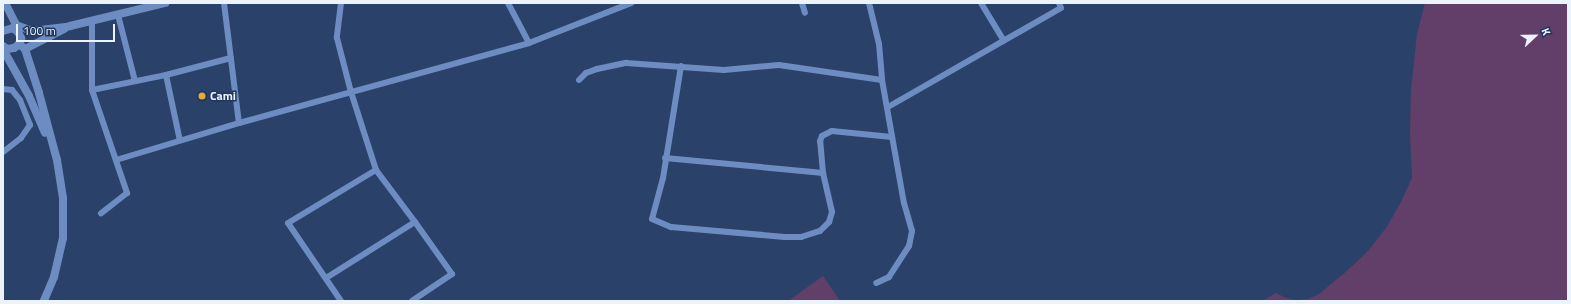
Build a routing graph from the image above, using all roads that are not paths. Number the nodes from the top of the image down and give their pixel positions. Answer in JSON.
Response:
{"nodes":[{"id":1,"x":5,"y":3,"type":"edge"},
{"id":2,"x":164,"y":3,"type":"edge"},
{"id":3,"x":224,"y":3,"type":"edge"},
{"id":4,"x":341,"y":3,"type":"edge"},
{"id":5,"x":508,"y":3,"type":"edge"},
{"id":6,"x":631,"y":3,"type":"edge"},
{"id":7,"x":802,"y":3,"type":"edge"},
{"id":8,"x":869,"y":3,"type":"edge"},
{"id":9,"x":982,"y":3,"type":"edge"},
{"id":10,"x":1059,"y":3,"type":"edge"},
{"id":11,"x":805,"y":13,"type":"dead end"},
{"id":12,"x":118,"y":14,"type":"junction"},
{"id":13,"x":92,"y":21,"type":"junction"},
{"id":14,"x":70,"y":26,"type":"junction"},
{"id":15,"x":16,"y":27,"type":"junction"},
{"id":16,"x":3,"y":31,"type":"edge"},
{"id":17,"x":1004,"y":41,"type":"junction"},
{"id":18,"x":529,"y":43,"type":"junction"},
{"id":19,"x":22,"y":46,"type":"junction"},
{"id":20,"x":4,"y":49,"type":"edge"},
{"id":21,"x":231,"y":58,"type":"junction"},
{"id":22,"x":681,"y":66,"type":"junction"},
{"id":23,"x":166,"y":75,"type":"junction"},
{"id":24,"x":578,"y":80,"type":"dead end"},
{"id":25,"x":882,"y":80,"type":"junction"},
{"id":26,"x":135,"y":81,"type":"junction"},
{"id":27,"x":3,"y":89,"type":"edge"},
{"id":28,"x":92,"y":90,"type":"junction"},
{"id":29,"x":351,"y":92,"type":"junction"},
{"id":30,"x":888,"y":107,"type":"junction"},
{"id":31,"x":239,"y":123,"type":"junction"},
{"id":32,"x":892,"y":137,"type":"junction"},
{"id":33,"x":180,"y":141,"type":"junction"},
{"id":34,"x":3,"y":152,"type":"edge"},
{"id":35,"x":665,"y":158,"type":"junction"},
{"id":36,"x":56,"y":160,"type":"junction"},
{"id":37,"x":116,"y":160,"type":"junction"},
{"id":38,"x":376,"y":170,"type":"junction"},
{"id":39,"x":823,"y":173,"type":"junction"},
{"id":40,"x":101,"y":213,"type":"dead end"},
{"id":41,"x":416,"y":222,"type":"junction"},
{"id":42,"x":326,"y":278,"type":"junction"},
{"id":43,"x":876,"y":283,"type":"dead end"},
{"id":44,"x":44,"y":301,"type":"edge"},
{"id":45,"x":341,"y":301,"type":"edge"},
{"id":46,"x":412,"y":301,"type":"edge"}],
"edges":[{"from":1,"to":15,"type":"street"},
{"from":2,"to":12,"type":"street"},
{"from":3,"to":21,"type":"street"},
{"from":4,"to":29,"type":"street"},
{"from":5,"to":18,"type":"street"},
{"from":6,"to":18,"type":"street"},
{"from":7,"to":11,"type":"street"},
{"from":8,"to":25,"type":"street"},
{"from":9,"to":17,"type":"street"},
{"from":10,"to":17,"type":"street"},
{"from":12,"to":13,"type":"street"},
{"from":12,"to":26,"type":"street"},
{"from":13,"to":14,"type":"street"},
{"from":13,"to":28,"type":"street"},
{"from":14,"to":15,"type":"street"},
{"from":14,"to":19,"type":"street"},
{"from":15,"to":16,"type":"street"},
{"from":15,"to":19,"type":"street"},
{"from":17,"to":30,"type":"street"},
{"from":18,"to":29,"type":"street"},
{"from":19,"to":20,"type":"street"},
{"from":19,"to":36,"type":"street"},
{"from":20,"to":36,"type":"street"},
{"from":21,"to":23,"type":"street"},
{"from":21,"to":31,"type":"street"},
{"from":22,"to":24,"type":"street"},
{"from":22,"to":25,"type":"street"},
{"from":22,"to":35,"type":"street"},
{"from":23,"to":26,"type":"street"},
{"from":23,"to":33,"type":"street"},
{"from":25,"to":30,"type":"street"},
{"from":26,"to":28,"type":"street"},
{"from":27,"to":34,"type":"street"},
{"from":28,"to":37,"type":"street"},
{"from":29,"to":31,"type":"street"},
{"from":29,"to":38,"type":"street"},
{"from":30,"to":32,"type":"street"},
{"from":31,"to":33,"type":"street"},
{"from":32,"to":39,"type":"street"},
{"from":32,"to":43,"type":"street"},
{"from":33,"to":37,"type":"street"},
{"from":35,"to":39,"type":"street"},
{"from":35,"to":39,"type":"street"},
{"from":36,"to":44,"type":"street"},
{"from":37,"to":40,"type":"street"},
{"from":38,"to":41,"type":"street"},
{"from":38,"to":42,"type":"street"},
{"from":41,"to":42,"type":"street"},
{"from":41,"to":46,"type":"street"},
{"from":42,"to":45,"type":"street"}]}
